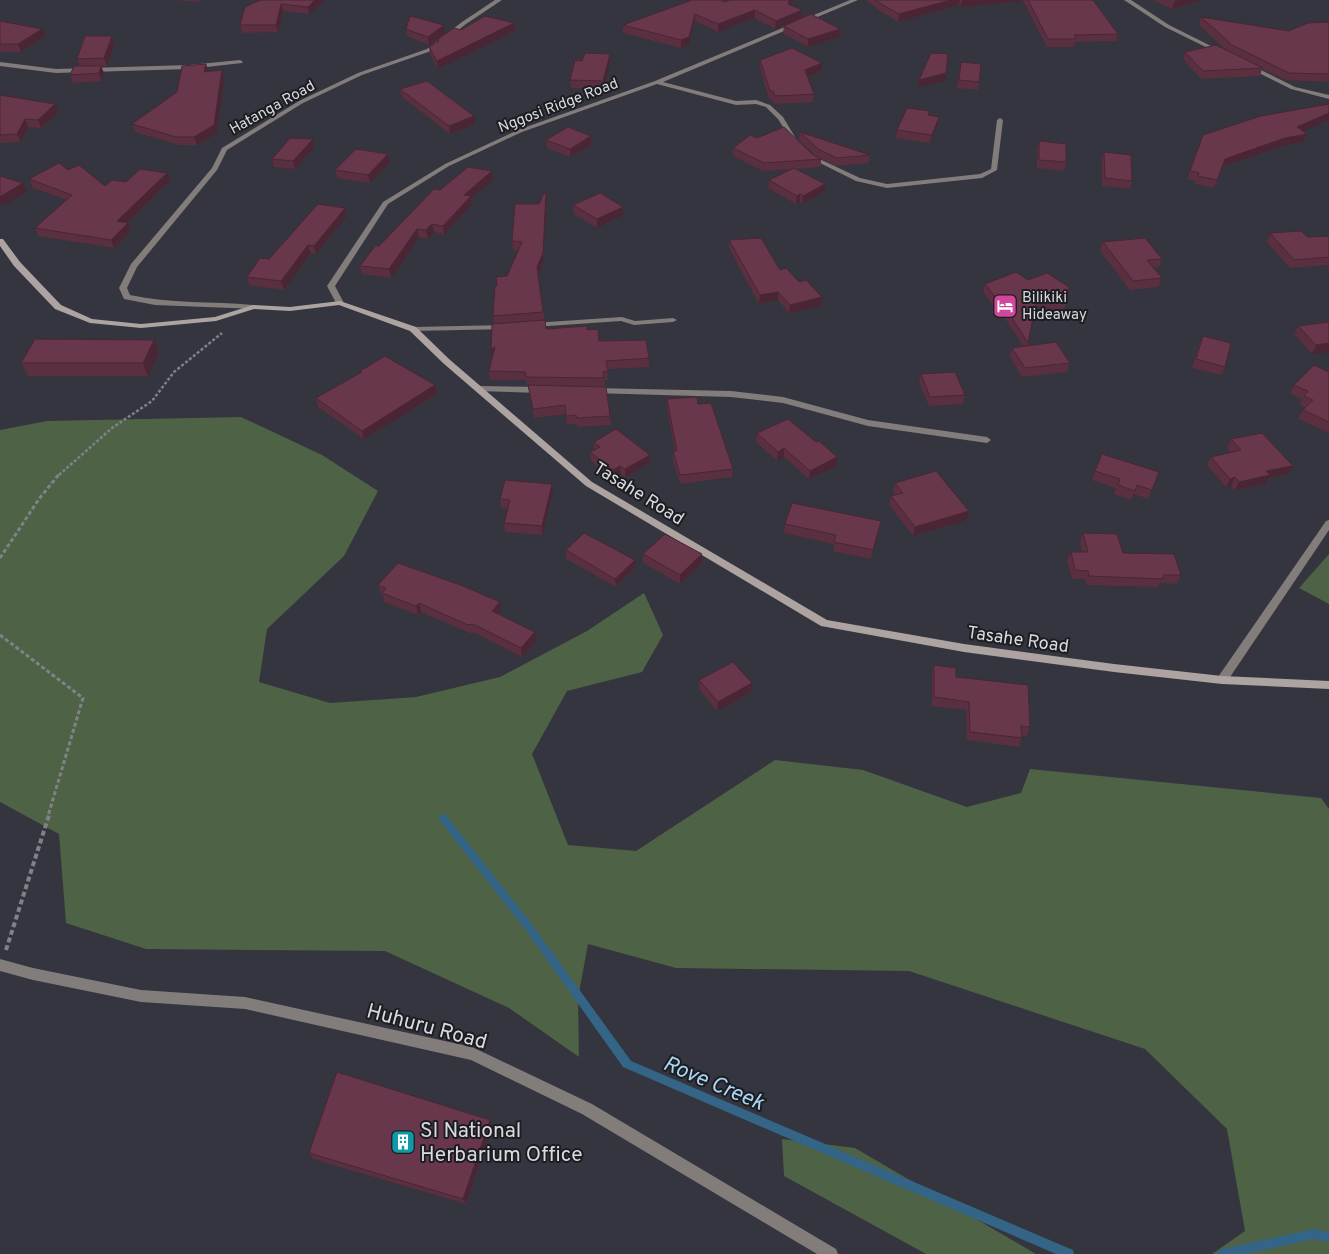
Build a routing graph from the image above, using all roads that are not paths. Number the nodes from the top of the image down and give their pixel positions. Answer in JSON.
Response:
{"nodes":[{"id":1,"x":500,"y":0,"type":"edge"},
{"id":2,"x":855,"y":0,"type":"edge"},
{"id":3,"x":1127,"y":0,"type":"edge"},
{"id":4,"x":1226,"y":54,"type":"edge"},
{"id":5,"x":240,"y":62,"type":"dead end"},
{"id":6,"x":1243,"y":63,"type":"edge"},
{"id":7,"x":0,"y":64,"type":"edge"},
{"id":8,"x":657,"y":82,"type":"junction"},
{"id":9,"x":1329,"y":96,"type":"edge"},
{"id":10,"x":1000,"y":120,"type":"dead end"},
{"id":11,"x":0,"y":241,"type":"edge"},
{"id":12,"x":340,"y":303,"type":"junction"},
{"id":13,"x":253,"y":307,"type":"junction"},
{"id":14,"x":673,"y":320,"type":"dead end"},
{"id":15,"x":518,"y":326,"type":"edge"},
{"id":16,"x":527,"y":326,"type":"edge"},
{"id":17,"x":413,"y":330,"type":"junction"},
{"id":18,"x":479,"y":389,"type":"junction"},
{"id":19,"x":550,"y":390,"type":"edge"},
{"id":20,"x":589,"y":391,"type":"edge"},
{"id":21,"x":987,"y":440,"type":"dead end"},
{"id":22,"x":1329,"y":523,"type":"edge"},
{"id":23,"x":1222,"y":680,"type":"junction"},
{"id":24,"x":1329,"y":685,"type":"edge"},
{"id":25,"x":0,"y":965,"type":"edge"},
{"id":26,"x":830,"y":1254,"type":"edge"}],
"edges":[{"from":1,"to":13,"type":"street","name":"Hatanga Road"},
{"from":2,"to":8,"type":"street","name":"Nggosi Ridge Road"},
{"from":3,"to":4,"type":"street"},
{"from":5,"to":7,"type":"street"},
{"from":6,"to":9,"type":"street"},
{"from":8,"to":10,"type":"street"},
{"from":8,"to":12,"type":"street","name":"Nggosi Ridge Road"},
{"from":11,"to":13,"type":"street","name":"Tasahe Road"},
{"from":12,"to":13,"type":"street","name":"Tasahe Road"},
{"from":12,"to":17,"type":"street","name":"Tasahe Road"},
{"from":14,"to":16,"type":"street"},
{"from":15,"to":17,"type":"street"},
{"from":17,"to":18,"type":"street","name":"Tasahe Road"},
{"from":18,"to":19,"type":"street"},
{"from":18,"to":23,"type":"street","name":"Tasahe Road"},
{"from":20,"to":21,"type":"street"},
{"from":22,"to":23,"type":"street"},
{"from":23,"to":24,"type":"street","name":"Tasahe Road"},
{"from":25,"to":26,"type":"street","name":"Huhuru Road"}]}
